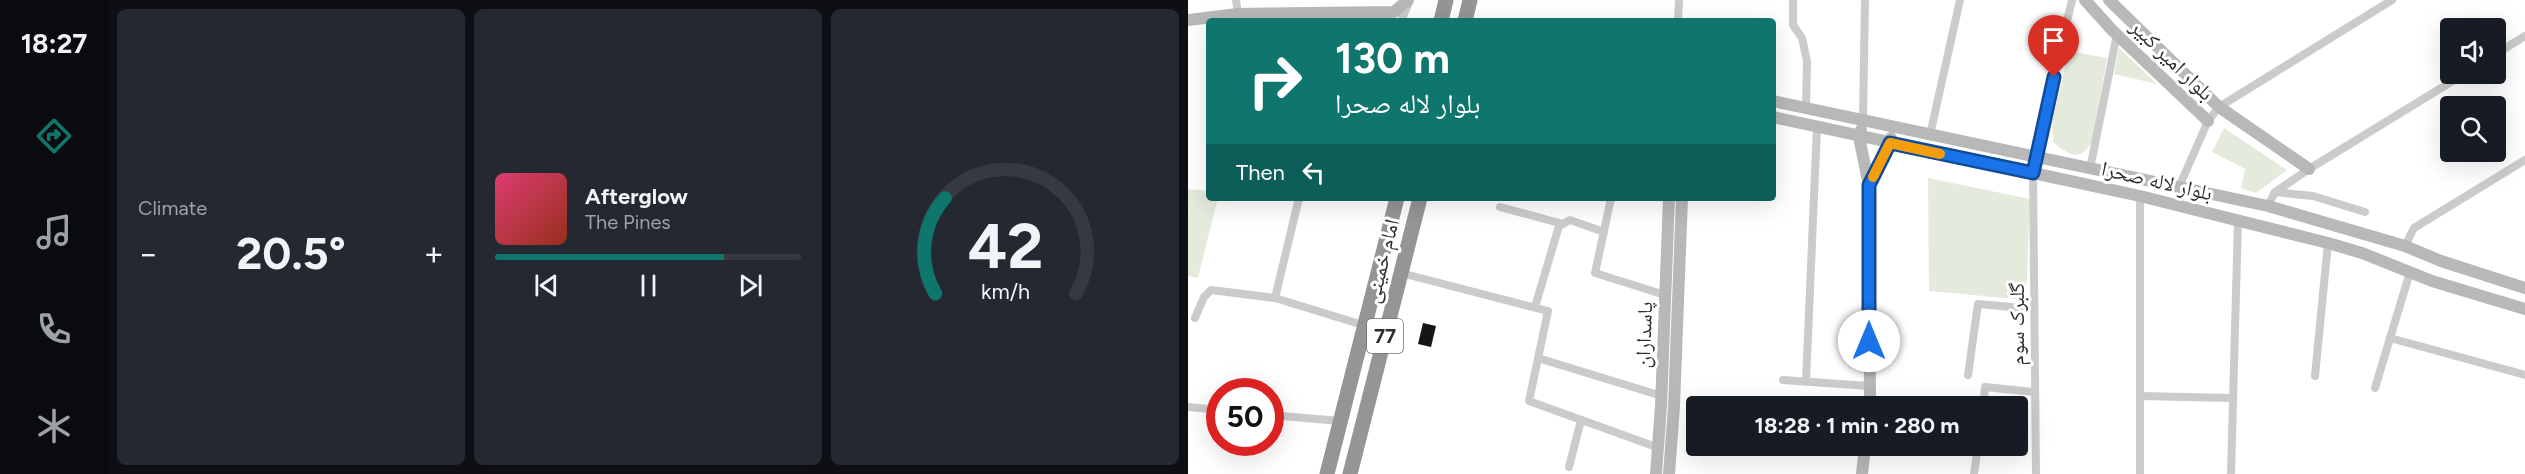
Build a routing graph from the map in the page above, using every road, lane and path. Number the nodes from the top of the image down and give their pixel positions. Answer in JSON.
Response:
{"nodes":[{"id":1,"x":1236,"y":0,"type":"edge"},
{"id":2,"x":1409,"y":0,"type":"edge"},
{"id":3,"x":1446,"y":0,"type":"edge"},
{"id":4,"x":1470,"y":0,"type":"edge"},
{"id":5,"x":1679,"y":0,"type":"edge"},
{"id":6,"x":1793,"y":0,"type":"edge"},
{"id":7,"x":1865,"y":0,"type":"edge"},
{"id":8,"x":1959,"y":0,"type":"edge"},
{"id":9,"x":2072,"y":0,"type":"edge"},
{"id":10,"x":2085,"y":0,"type":"edge"},
{"id":11,"x":2109,"y":0,"type":"edge"},
{"id":12,"x":2392,"y":0,"type":"edge"},
{"id":13,"x":1238,"y":14,"type":"junction"},
{"id":14,"x":1402,"y":18,"type":"edge"},
{"id":15,"x":1442,"y":18,"type":"edge"},
{"id":16,"x":1466,"y":18,"type":"edge"},
{"id":17,"x":1678,"y":18,"type":"edge"},
{"id":18,"x":1188,"y":20,"type":"edge"},
{"id":19,"x":2117,"y":34,"type":"junction"},
{"id":20,"x":2525,"y":36,"type":"edge"},
{"id":21,"x":2506,"y":48,"type":"edge"},
{"id":22,"x":2448,"y":84,"type":"edge"},
{"id":23,"x":1776,"y":102,"type":"edge"},
{"id":24,"x":2219,"y":107,"type":"junction"},
{"id":25,"x":1806,"y":108,"type":"junction"},
{"id":26,"x":1776,"y":118,"type":"edge"},
{"id":27,"x":1863,"y":120,"type":"junction"},
{"id":28,"x":2208,"y":121,"type":"junction"},
{"id":29,"x":1818,"y":127,"type":"junction"},
{"id":30,"x":1892,"y":128,"type":"junction"},
{"id":31,"x":1930,"y":135,"type":"junction"},
{"id":32,"x":1859,"y":137,"type":"junction"},
{"id":33,"x":1890,"y":143,"type":"junction"},
{"id":34,"x":2035,"y":158,"type":"junction"},
{"id":35,"x":2525,"y":160,"type":"edge"},
{"id":36,"x":2309,"y":169,"type":"junction"},
{"id":37,"x":2090,"y":170,"type":"junction"},
{"id":38,"x":2033,"y":173,"type":"junction"},
{"id":39,"x":1869,"y":185,"type":"junction"},
{"id":40,"x":2179,"y":187,"type":"junction"},
{"id":41,"x":2276,"y":192,"type":"junction"},
{"id":42,"x":2140,"y":196,"type":"junction"},
{"id":43,"x":1298,"y":201,"type":"edge"},
{"id":44,"x":1610,"y":201,"type":"edge"},
{"id":45,"x":1669,"y":201,"type":"edge"},
{"id":46,"x":1682,"y":201,"type":"edge"},
{"id":47,"x":1396,"y":202,"type":"edge"},
{"id":48,"x":1418,"y":204,"type":"edge"},
{"id":49,"x":2268,"y":206,"type":"junction"},
{"id":50,"x":1500,"y":207,"type":"dead end"},
{"id":51,"x":2365,"y":212,"type":"dead end"},
{"id":52,"x":2238,"y":220,"type":"junction"},
{"id":53,"x":1563,"y":224,"type":"junction"},
{"id":54,"x":1604,"y":232,"type":"junction"},
{"id":55,"x":2328,"y":243,"type":"junction"},
{"id":56,"x":2405,"y":246,"type":"junction"},
{"id":57,"x":2441,"y":261,"type":"junction"},
{"id":58,"x":2410,"y":272,"type":"junction"},
{"id":59,"x":1401,"y":273,"type":"junction"},
{"id":60,"x":2432,"y":281,"type":"junction"},
{"id":61,"x":2523,"y":285,"type":"edge"},
{"id":62,"x":1672,"y":295,"type":"junction"},
{"id":63,"x":1275,"y":298,"type":"junction"},
{"id":64,"x":1535,"y":307,"type":"junction"},
{"id":65,"x":2034,"y":309,"type":"junction"},
{"id":66,"x":2525,"y":309,"type":"edge"},
{"id":67,"x":1195,"y":318,"type":"dead end"},
{"id":68,"x":1364,"y":325,"type":"junction"},
{"id":69,"x":2390,"y":338,"type":"junction"},
{"id":70,"x":1538,"y":358,"type":"junction"},
{"id":71,"x":1968,"y":375,"type":"dead end"},
{"id":72,"x":2525,"y":375,"type":"edge"},
{"id":73,"x":2315,"y":376,"type":"dead end"},
{"id":74,"x":1782,"y":380,"type":"dead end"},
{"id":75,"x":1806,"y":381,"type":"junction"},
{"id":76,"x":1869,"y":386,"type":"junction"},
{"id":77,"x":2375,"y":388,"type":"dead end"},
{"id":78,"x":2035,"y":392,"type":"junction"},
{"id":79,"x":1662,"y":396,"type":"junction"},
{"id":80,"x":1870,"y":396,"type":"edge"},
{"id":81,"x":1984,"y":396,"type":"edge"},
{"id":82,"x":2140,"y":396,"type":"junction"},
{"id":83,"x":2232,"y":398,"type":"junction"},
{"id":84,"x":1188,"y":407,"type":"edge"},
{"id":85,"x":1206,"y":409,"type":"edge"},
{"id":86,"x":1284,"y":416,"type":"edge"},
{"id":87,"x":1581,"y":420,"type":"junction"},
{"id":88,"x":1340,"y":421,"type":"junction"},
{"id":89,"x":1659,"y":448,"type":"junction"},
{"id":90,"x":1864,"y":456,"type":"edge"},
{"id":91,"x":1977,"y":456,"type":"edge"},
{"id":92,"x":1569,"y":467,"type":"dead end"},
{"id":93,"x":1327,"y":474,"type":"edge"},
{"id":94,"x":1350,"y":474,"type":"edge"},
{"id":95,"x":1656,"y":474,"type":"edge"},
{"id":96,"x":1669,"y":474,"type":"edge"},
{"id":97,"x":1862,"y":474,"type":"edge"},
{"id":98,"x":1974,"y":474,"type":"edge"},
{"id":99,"x":2036,"y":474,"type":"edge"},
{"id":100,"x":2140,"y":474,"type":"edge"},
{"id":101,"x":2231,"y":474,"type":"edge"}],
"edges":[{"from":1,"to":13,"type":"street"},
{"from":2,"to":13,"type":"main road"},
{"from":2,"to":14,"type":"street"},
{"from":3,"to":15,"type":"highway"},
{"from":4,"to":16,"type":"highway"},
{"from":5,"to":17,"type":"street"},
{"from":6,"to":25,"type":"street"},
{"from":7,"to":27,"type":"street"},
{"from":8,"to":31,"type":"street"},
{"from":9,"to":34,"type":"street","name":"گلبرک سوم"},
{"from":10,"to":19,"type":"main road","name":"بلوار امیر کبیر"},
{"from":11,"to":24,"type":"main road"},
{"from":12,"to":24,"type":"street"},
{"from":13,"to":18,"type":"main road"},
{"from":19,"to":28,"type":"main road","name":"بلوار امیر کبیر"},
{"from":19,"to":37,"type":"street"},
{"from":20,"to":21,"type":"street"},
{"from":22,"to":36,"type":"street"},
{"from":23,"to":25,"type":"main road","name":"بلوار لاله صحرا"},
{"from":24,"to":28,"type":"street"},
{"from":24,"to":36,"type":"main road"},
{"from":25,"to":27,"type":"main road","name":"بلوار لاله صحرا"},
{"from":26,"to":29,"type":"main road","name":"بلوار لاله صحرا"},
{"from":27,"to":30,"type":"main road","name":"بلوار لاله صحرا"},
{"from":27,"to":32,"type":"main road"},
{"from":28,"to":40,"type":"street"},
{"from":29,"to":32,"type":"main road","name":"بلوار لاله صحرا"},
{"from":29,"to":75,"type":"street"},
{"from":30,"to":31,"type":"main road","name":"بلوار لاله صحرا"},
{"from":30,"to":33,"type":"main road"},
{"from":31,"to":34,"type":"main road","name":"بلوار لاله صحرا"},
{"from":32,"to":33,"type":"main road","name":"بلوار لاله صحرا"},
{"from":32,"to":39,"type":"main road"},
{"from":33,"to":38,"type":"main road","name":"بلوار لاله صحرا"},
{"from":33,"to":39,"type":"main road"},
{"from":34,"to":37,"type":"main road","name":"بلوار لاله صحرا"},
{"from":34,"to":38,"type":"street","name":"گلبرک سوم"},
{"from":35,"to":56,"type":"street"},
{"from":36,"to":41,"type":"street"},
{"from":37,"to":40,"type":"main road","name":"بلوار لاله صحرا"},
{"from":38,"to":42,"type":"main road","name":"بلوار لاله صحرا"},
{"from":38,"to":65,"type":"street","name":"گلبرک سوم"},
{"from":39,"to":76,"type":"main road"},
{"from":40,"to":49,"type":"main road","name":"بلوار لاله صحرا"},
{"from":41,"to":49,"type":"street"},
{"from":41,"to":51,"type":"street"},
{"from":42,"to":52,"type":"main road","name":"بلوار لاله صحرا"},
{"from":42,"to":82,"type":"street"},
{"from":43,"to":63,"type":"street"},
{"from":44,"to":54,"type":"street"},
{"from":45,"to":62,"type":"main road","name":"پاسداران"},
{"from":46,"to":62,"type":"main road","name":"پاسداران"},
{"from":47,"to":48,"type":"highway"},
{"from":47,"to":68,"type":"highway","name":"امام خمینی","number":"77"},
{"from":48,"to":59,"type":"highway","name":"امام خمینی","number":"77"},
{"from":49,"to":56,"type":"main road","name":"بلوار لاله صحرا"},
{"from":50,"to":53,"type":"street"},
{"from":52,"to":55,"type":"main road","name":"بلوار لاله صحرا"},
{"from":52,"to":83,"type":"street"},
{"from":53,"to":54,"type":"street"},
{"from":53,"to":64,"type":"street"},
{"from":54,"to":62,"type":"street"},
{"from":55,"to":58,"type":"main road","name":"بلوار لاله صحرا"},
{"from":55,"to":73,"type":"street"},
{"from":56,"to":57,"type":"main road","name":"بلوار لاله صحرا"},
{"from":57,"to":60,"type":"main road"},
{"from":57,"to":61,"type":"main road","name":"بلوار لاله صحرا"},
{"from":58,"to":60,"type":"main road","name":"بلوار لاله صحرا"},
{"from":58,"to":69,"type":"street"},
{"from":59,"to":64,"type":"street"},
{"from":59,"to":94,"type":"highway","name":"امام خمینی","number":"77"},
{"from":60,"to":66,"type":"main road","name":"بلوار لاله صحرا"},
{"from":62,"to":79,"type":"main road","name":"پاسداران"},
{"from":62,"to":96,"type":"main road","name":"پاسداران"},
{"from":63,"to":67,"type":"street"},
{"from":63,"to":68,"type":"street"},
{"from":64,"to":70,"type":"street"},
{"from":65,"to":71,"type":"street"},
{"from":65,"to":78,"type":"street","name":"گلبرک سوم"},
{"from":68,"to":88,"type":"highway","name":"امام خمینی","number":"77"},
{"from":69,"to":72,"type":"street"},
{"from":69,"to":77,"type":"street"},
{"from":70,"to":79,"type":"street"},
{"from":70,"to":87,"type":"street"},
{"from":74,"to":75,"type":"street"},
{"from":75,"to":76,"type":"street"},
{"from":76,"to":80,"type":"main road"},
{"from":78,"to":81,"type":"street"},
{"from":78,"to":99,"type":"street","name":"گلبرک سوم"},
{"from":79,"to":89,"type":"main road","name":"پاسداران"},
{"from":82,"to":83,"type":"street"},
{"from":82,"to":100,"type":"street"},
{"from":83,"to":101,"type":"street"},
{"from":84,"to":85,"type":"street"},
{"from":86,"to":88,"type":"street"},
{"from":87,"to":89,"type":"street"},
{"from":87,"to":92,"type":"street"},
{"from":88,"to":93,"type":"highway","name":"امام خمینی","number":"77"},
{"from":89,"to":95,"type":"main road","name":"پاسداران"},
{"from":90,"to":97,"type":"main road"},
{"from":91,"to":98,"type":"street"}]}
